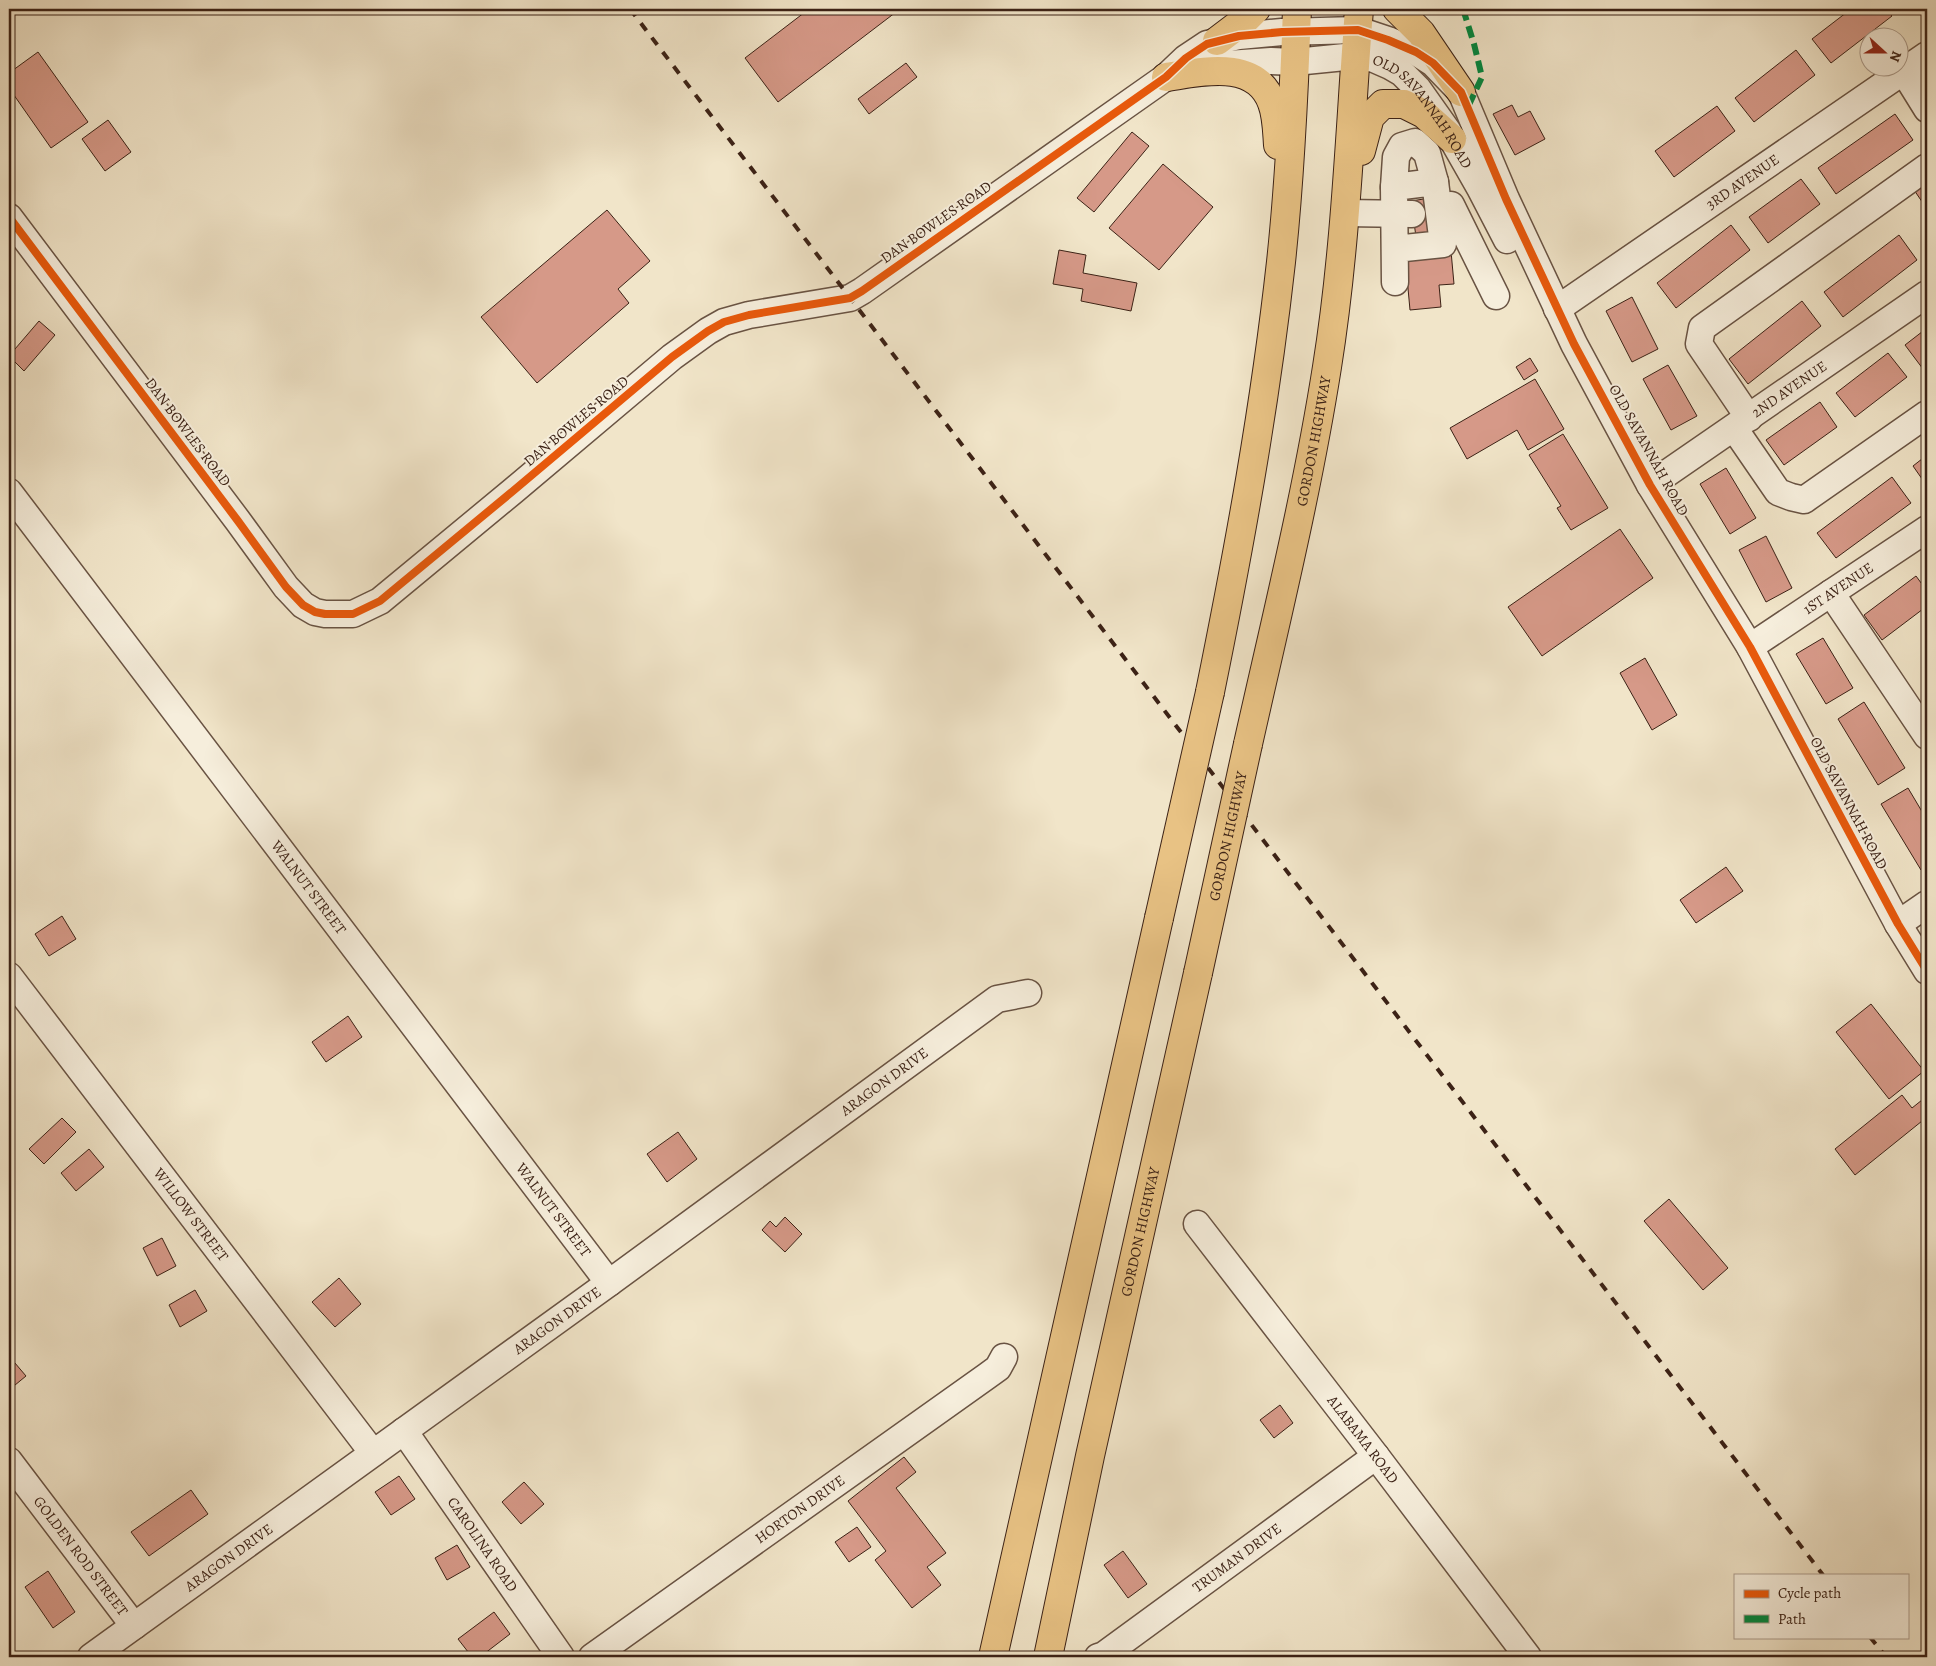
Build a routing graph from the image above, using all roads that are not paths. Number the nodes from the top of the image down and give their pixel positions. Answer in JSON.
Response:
{"nodes":[{"id":1,"x":1256,"y":9,"type":"edge"},
{"id":2,"x":1397,"y":9,"type":"edge"},
{"id":3,"x":1296,"y":21,"type":"edge"},
{"id":4,"x":1357,"y":32,"type":"edge"},
{"id":5,"x":1217,"y":41,"type":"junction"},
{"id":6,"x":1927,"y":55,"type":"edge"},
{"id":7,"x":1295,"y":62,"type":"junction"},
{"id":8,"x":1908,"y":69,"type":"edge"},
{"id":9,"x":1166,"y":77,"type":"junction"},
{"id":10,"x":1895,"y":78,"type":"edge"},
{"id":11,"x":1908,"y":78,"type":"edge"},
{"id":12,"x":1461,"y":92,"type":"junction"},
{"id":13,"x":1927,"y":109,"type":"edge"},
{"id":14,"x":1452,"y":139,"type":"junction"},
{"id":15,"x":1927,"y":167,"type":"edge"},
{"id":16,"x":1435,"y":182,"type":"junction"},
{"id":17,"x":1394,"y":187,"type":"junction"},
{"id":18,"x":1480,"y":188,"type":"junction"},
{"id":19,"x":1426,"y":211,"type":"junction"},
{"id":20,"x":1345,"y":213,"type":"junction"},
{"id":21,"x":9,"y":217,"type":"edge"},
{"id":22,"x":1284,"y":229,"type":"junction"},
{"id":23,"x":1395,"y":249,"type":"junction"},
{"id":24,"x":1395,"y":282,"type":"dead end"},
{"id":25,"x":1927,"y":294,"type":"edge"},
{"id":26,"x":1496,"y":296,"type":"dead end"},
{"id":27,"x":1557,"y":308,"type":"junction"},
{"id":28,"x":1927,"y":414,"type":"edge"},
{"id":29,"x":1741,"y":423,"type":"junction"},
{"id":30,"x":1650,"y":484,"type":"junction"},
{"id":31,"x":9,"y":492,"type":"edge"},
{"id":32,"x":1927,"y":529,"type":"edge"},
{"id":33,"x":1831,"y":593,"type":"junction"},
{"id":34,"x":1750,"y":647,"type":"junction"},
{"id":35,"x":1927,"y":736,"type":"edge"},
{"id":36,"x":1927,"y":904,"type":"edge"},
{"id":37,"x":1898,"y":924,"type":"junction"},
{"id":38,"x":1927,"y":971,"type":"edge"},
{"id":39,"x":9,"y":976,"type":"edge"},
{"id":40,"x":1028,"y":993,"type":"dead end"},
{"id":41,"x":1197,"y":1224,"type":"dead end"},
{"id":42,"x":609,"y":1284,"type":"junction"},
{"id":43,"x":1004,"y":1357,"type":"dead end"},
{"id":44,"x":404,"y":1431,"type":"junction"},
{"id":45,"x":373,"y":1453,"type":"junction"},
{"id":46,"x":1376,"y":1456,"type":"junction"},
{"id":47,"x":9,"y":1461,"type":"edge"},
{"id":48,"x":134,"y":1626,"type":"junction"},
{"id":49,"x":91,"y":1657,"type":"edge"},
{"id":50,"x":562,"y":1657,"type":"edge"},
{"id":51,"x":592,"y":1657,"type":"edge"},
{"id":52,"x":993,"y":1657,"type":"edge"},
{"id":53,"x":1048,"y":1657,"type":"edge"},
{"id":54,"x":1098,"y":1657,"type":"edge"},
{"id":55,"x":1528,"y":1657,"type":"edge"}],
"edges":[{"from":1,"to":5,"type":"highway"},
{"from":2,"to":12,"type":"highway"},
{"from":3,"to":4,"type":"street","name":"OLD SAVANNAH ROAD"},
{"from":3,"to":5,"type":"street","name":"DAN BOWLES ROAD"},
{"from":3,"to":7,"type":"highway"},
{"from":4,"to":7,"type":"street","name":"OLD SAVANNAH ROAD"},
{"from":4,"to":12,"type":"street","name":"OLD SAVANNAH ROAD"},
{"from":4,"to":14,"type":"street","name":"OLD SAVANNAH ROAD"},
{"from":4,"to":20,"type":"highway","name":"GORDON HIGHWAY"},
{"from":5,"to":9,"type":"street","name":"DAN BOWLES ROAD"},
{"from":6,"to":8,"type":"street","name":"3RD AVENUE"},
{"from":7,"to":9,"type":"street","name":"DAN BOWLES ROAD"},
{"from":7,"to":22,"type":"highway"},
{"from":9,"to":21,"type":"street","name":"DAN BOWLES ROAD"},
{"from":9,"to":22,"type":"highway"},
{"from":10,"to":27,"type":"street","name":"3RD AVENUE"},
{"from":11,"to":13,"type":"street"},
{"from":12,"to":27,"type":"street","name":"OLD SAVANNAH ROAD"},
{"from":14,"to":18,"type":"street","name":"OLD SAVANNAH ROAD"},
{"from":14,"to":20,"type":"highway"},
{"from":15,"to":29,"type":"street"},
{"from":16,"to":17,"type":"street"},
{"from":16,"to":17,"type":"street"},
{"from":16,"to":19,"type":"street"},
{"from":17,"to":19,"type":"street"},
{"from":18,"to":19,"type":"street"},
{"from":18,"to":27,"type":"street","name":"OLD SAVANNAH ROAD"},
{"from":19,"to":20,"type":"street"},
{"from":19,"to":23,"type":"street"},
{"from":19,"to":23,"type":"street"},
{"from":19,"to":26,"type":"street"},
{"from":20,"to":53,"type":"highway","name":"GORDON HIGHWAY","bridge":true},
{"from":22,"to":52,"type":"highway","bridge":true},
{"from":23,"to":24,"type":"street"},
{"from":25,"to":29,"type":"street","name":"2ND AVENUE"},
{"from":27,"to":30,"type":"street","name":"OLD SAVANNAH ROAD"},
{"from":28,"to":29,"type":"street"},
{"from":29,"to":30,"type":"street","name":"2ND AVENUE"},
{"from":30,"to":34,"type":"street","name":"OLD SAVANNAH ROAD"},
{"from":31,"to":42,"type":"street","name":"WALNUT STREET"},
{"from":32,"to":33,"type":"street","name":"1ST AVENUE"},
{"from":33,"to":34,"type":"street","name":"1ST AVENUE"},
{"from":33,"to":35,"type":"street"},
{"from":34,"to":37,"type":"street","name":"OLD SAVANNAH ROAD"},
{"from":36,"to":37,"type":"street"},
{"from":37,"to":38,"type":"street","name":"OLD SAVANNAH ROAD"},
{"from":39,"to":45,"type":"street","name":"WILLOW STREET"},
{"from":40,"to":42,"type":"street","name":"ARAGON DRIVE"},
{"from":41,"to":46,"type":"street","name":"ALABAMA ROAD"},
{"from":42,"to":44,"type":"street","name":"ARAGON DRIVE"},
{"from":43,"to":51,"type":"street","name":"HORTON DRIVE"},
{"from":44,"to":45,"type":"street","name":"ARAGON DRIVE"},
{"from":44,"to":50,"type":"street","name":"CAROLINA ROAD"},
{"from":45,"to":48,"type":"street","name":"ARAGON DRIVE"},
{"from":46,"to":54,"type":"street","name":"TRUMAN DRIVE"},
{"from":46,"to":55,"type":"street","name":"ALABAMA ROAD"},
{"from":47,"to":48,"type":"street","name":"GOLDEN ROD STREET"},
{"from":48,"to":49,"type":"street","name":"ARAGON DRIVE"}]}
